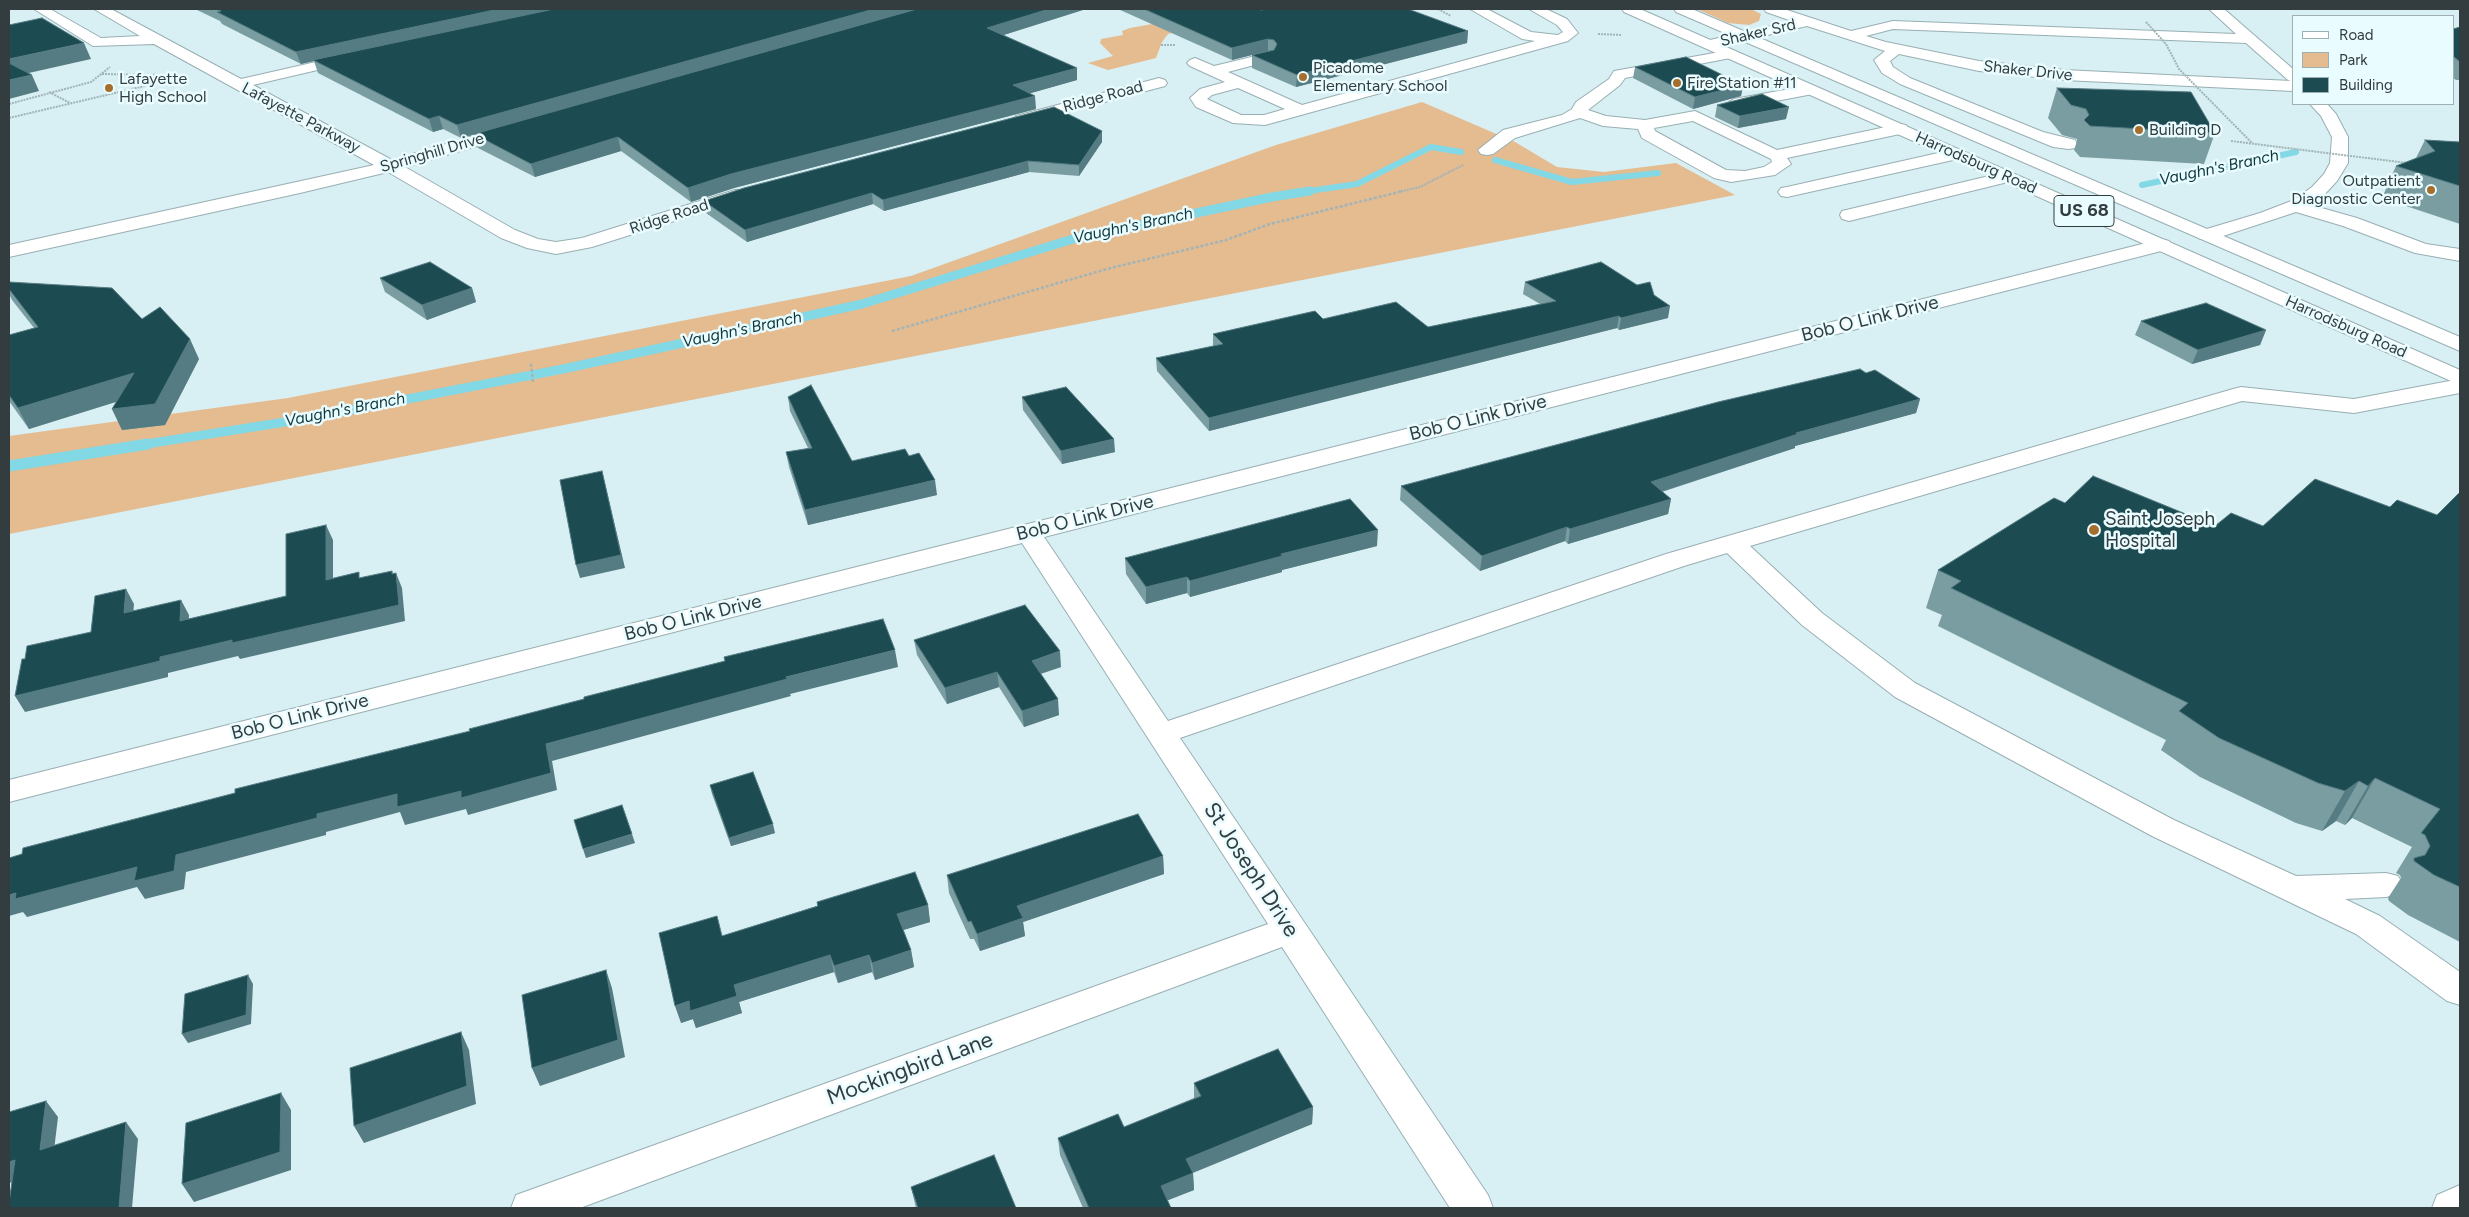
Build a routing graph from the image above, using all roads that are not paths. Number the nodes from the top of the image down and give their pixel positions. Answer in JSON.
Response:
{"nodes":[{"id":1,"x":41,"y":9,"type":"edge"},
{"id":2,"x":106,"y":9,"type":"edge"},
{"id":3,"x":1477,"y":9,"type":"edge"},
{"id":4,"x":1536,"y":9,"type":"edge"},
{"id":5,"x":1629,"y":9,"type":"edge"},
{"id":6,"x":1681,"y":9,"type":"edge"},
{"id":7,"x":1771,"y":9,"type":"edge"},
{"id":8,"x":2216,"y":9,"type":"edge"},
{"id":9,"x":1462,"y":13,"type":"dead end"},
{"id":10,"x":2082,"y":19,"type":"dead end"},
{"id":11,"x":1808,"y":21,"type":"junction"},
{"id":12,"x":2093,"y":33,"type":"junction"},
{"id":13,"x":1850,"y":35,"type":"junction"},
{"id":14,"x":1744,"y":37,"type":"junction"},
{"id":15,"x":1563,"y":38,"type":"junction"},
{"id":16,"x":156,"y":39,"type":"junction"},
{"id":17,"x":2249,"y":39,"type":"junction"},
{"id":18,"x":1708,"y":44,"type":"junction"},
{"id":19,"x":1523,"y":48,"type":"junction"},
{"id":20,"x":1896,"y":49,"type":"junction"},
{"id":21,"x":366,"y":54,"type":"edge"},
{"id":22,"x":1731,"y":54,"type":"junction"},
{"id":23,"x":1268,"y":57,"type":"edge"},
{"id":24,"x":1195,"y":63,"type":"dead end"},
{"id":25,"x":1212,"y":71,"type":"junction"},
{"id":26,"x":2292,"y":76,"type":"edge"},
{"id":27,"x":1159,"y":83,"type":"dead end"},
{"id":28,"x":1240,"y":83,"type":"junction"},
{"id":29,"x":239,"y":84,"type":"junction"},
{"id":30,"x":2292,"y":86,"type":"edge"},
{"id":31,"x":1812,"y":90,"type":"junction"},
{"id":32,"x":2319,"y":105,"type":"edge"},
{"id":33,"x":1300,"y":110,"type":"junction"},
{"id":34,"x":1579,"y":112,"type":"junction"},
{"id":35,"x":1695,"y":116,"type":"junction"},
{"id":36,"x":1003,"y":124,"type":"edge"},
{"id":37,"x":1645,"y":125,"type":"junction"},
{"id":38,"x":528,"y":126,"type":"edge"},
{"id":39,"x":1900,"y":130,"type":"junction"},
{"id":40,"x":2069,"y":144,"type":"edge"},
{"id":41,"x":1486,"y":150,"type":"road end"},
{"id":42,"x":1956,"y":154,"type":"junction"},
{"id":43,"x":1776,"y":155,"type":"junction"},
{"id":44,"x":390,"y":166,"type":"junction"},
{"id":45,"x":2006,"y":177,"type":"junction"},
{"id":46,"x":758,"y":190,"type":"edge"},
{"id":47,"x":1787,"y":192,"type":"dead end"},
{"id":48,"x":2046,"y":194,"type":"junction"},
{"id":49,"x":2301,"y":202,"type":"junction"},
{"id":50,"x":1849,"y":215,"type":"dead end"},
{"id":51,"x":2207,"y":235,"type":"junction"},
{"id":52,"x":2460,"y":244,"type":"edge"},
{"id":53,"x":2162,"y":245,"type":"junction"},
{"id":54,"x":556,"y":248,"type":"joint"},
{"id":55,"x":9,"y":251,"type":"edge"},
{"id":56,"x":2460,"y":255,"type":"edge"},
{"id":57,"x":2337,"y":292,"type":"junction"},
{"id":58,"x":2460,"y":345,"type":"edge"},
{"id":59,"x":2460,"y":378,"type":"edge"},
{"id":60,"x":2460,"y":386,"type":"edge"},
{"id":61,"x":1028,"y":532,"type":"junction"},
{"id":62,"x":1732,"y":543,"type":"junction"},
{"id":63,"x":1162,"y":734,"type":"junction"},
{"id":64,"x":9,"y":791,"type":"edge"},
{"id":65,"x":2386,"y":885,"type":"dead end"},
{"id":66,"x":2290,"y":889,"type":"junction"},
{"id":67,"x":1290,"y":930,"type":"junction"},
{"id":68,"x":2460,"y":991,"type":"edge"},
{"id":69,"x":2460,"y":1203,"type":"edge"},
{"id":70,"x":531,"y":1208,"type":"edge"},
{"id":71,"x":1473,"y":1208,"type":"edge"},
{"id":72,"x":2452,"y":1208,"type":"edge"}],
"edges":[{"from":1,"to":16,"type":"street"},
{"from":2,"to":16,"type":"street","name":"Lafayette Parkway"},
{"from":3,"to":15,"type":"street"},
{"from":4,"to":15,"type":"street"},
{"from":5,"to":18,"type":"street","name":"Harrodsburg Road","number":"US 68"},
{"from":6,"to":14,"type":"street","name":"Harrodsburg Road","number":"US 68"},
{"from":7,"to":11,"type":"street","name":"Shaker Drive"},
{"from":8,"to":17,"type":"street"},
{"from":9,"to":19,"type":"street"},
{"from":10,"to":12,"type":"street"},
{"from":11,"to":13,"type":"street","name":"Shaker Drive"},
{"from":11,"to":14,"type":"street","name":"Shaker Srd"},
{"from":12,"to":13,"type":"street"},
{"from":12,"to":17,"type":"street"},
{"from":13,"to":20,"type":"street","name":"Shaker Drive"},
{"from":14,"to":18,"type":"street","name":"Shaker Srd"},
{"from":14,"to":51,"type":"street","name":"Harrodsburg Road","number":"US 68"},
{"from":15,"to":19,"type":"street"},
{"from":16,"to":29,"type":"street","name":"Lafayette Parkway"},
{"from":17,"to":26,"type":"street"},
{"from":18,"to":22,"type":"street","name":"Harrodsburg Road","number":"US 68"},
{"from":19,"to":33,"type":"street"},
{"from":20,"to":30,"type":"street","name":"Shaker Drive"},
{"from":20,"to":40,"type":"street"},
{"from":21,"to":29,"type":"street"},
{"from":22,"to":31,"type":"street","name":"Harrodsburg Road","number":"US 68"},
{"from":22,"to":34,"type":"street"},
{"from":23,"to":25,"type":"street"},
{"from":24,"to":25,"type":"street"},
{"from":25,"to":28,"type":"street"},
{"from":27,"to":36,"type":"street","name":"Ridge Road"},
{"from":28,"to":33,"type":"street"},
{"from":28,"to":33,"type":"street"},
{"from":29,"to":44,"type":"street","name":"Lafayette Parkway"},
{"from":31,"to":35,"type":"street"},
{"from":31,"to":39,"type":"street","name":"Harrodsburg Road","number":"US 68"},
{"from":32,"to":49,"type":"street"},
{"from":34,"to":37,"type":"street"},
{"from":34,"to":41,"type":"street"},
{"from":35,"to":37,"type":"street"},
{"from":35,"to":43,"type":"street"},
{"from":37,"to":43,"type":"street"},
{"from":38,"to":44,"type":"street","name":"Springhill Drive"},
{"from":39,"to":42,"type":"street","name":"Harrodsburg Road","number":"US 68"},
{"from":39,"to":43,"type":"street"},
{"from":42,"to":45,"type":"street","name":"Harrodsburg Road","number":"US 68"},
{"from":42,"to":47,"type":"street"},
{"from":44,"to":54,"type":"street","name":"Lafayette Parkway"},
{"from":44,"to":55,"type":"street","name":"Springhill Drive"},
{"from":45,"to":48,"type":"street","name":"Harrodsburg Road","number":"US 68"},
{"from":45,"to":50,"type":"street"},
{"from":46,"to":54,"type":"street","name":"Ridge Road"},
{"from":48,"to":51,"type":"street"},
{"from":48,"to":53,"type":"street","name":"Harrodsburg Road","number":"US 68"},
{"from":49,"to":51,"type":"street"},
{"from":49,"to":52,"type":"street"},
{"from":49,"to":56,"type":"street"},
{"from":51,"to":57,"type":"street","name":"Harrodsburg Road","number":"US 68"},
{"from":53,"to":57,"type":"street"},
{"from":53,"to":59,"type":"street","name":"Harrodsburg Road","number":"US 68"},
{"from":53,"to":61,"type":"street","name":"Bob O Link Drive"},
{"from":57,"to":58,"type":"street","name":"Harrodsburg Road","number":"US 68"},
{"from":60,"to":62,"type":"street"},
{"from":61,"to":63,"type":"street","name":"St Joseph Drive"},
{"from":61,"to":64,"type":"street","name":"Bob O Link Drive"},
{"from":62,"to":63,"type":"street"},
{"from":62,"to":66,"type":"street"},
{"from":63,"to":67,"type":"street","name":"St Joseph Drive"},
{"from":65,"to":66,"type":"street"},
{"from":66,"to":68,"type":"street"},
{"from":67,"to":70,"type":"street","name":"Mockingbird Lane"},
{"from":67,"to":71,"type":"street","name":"St Joseph Drive"},
{"from":69,"to":72,"type":"street"}]}
